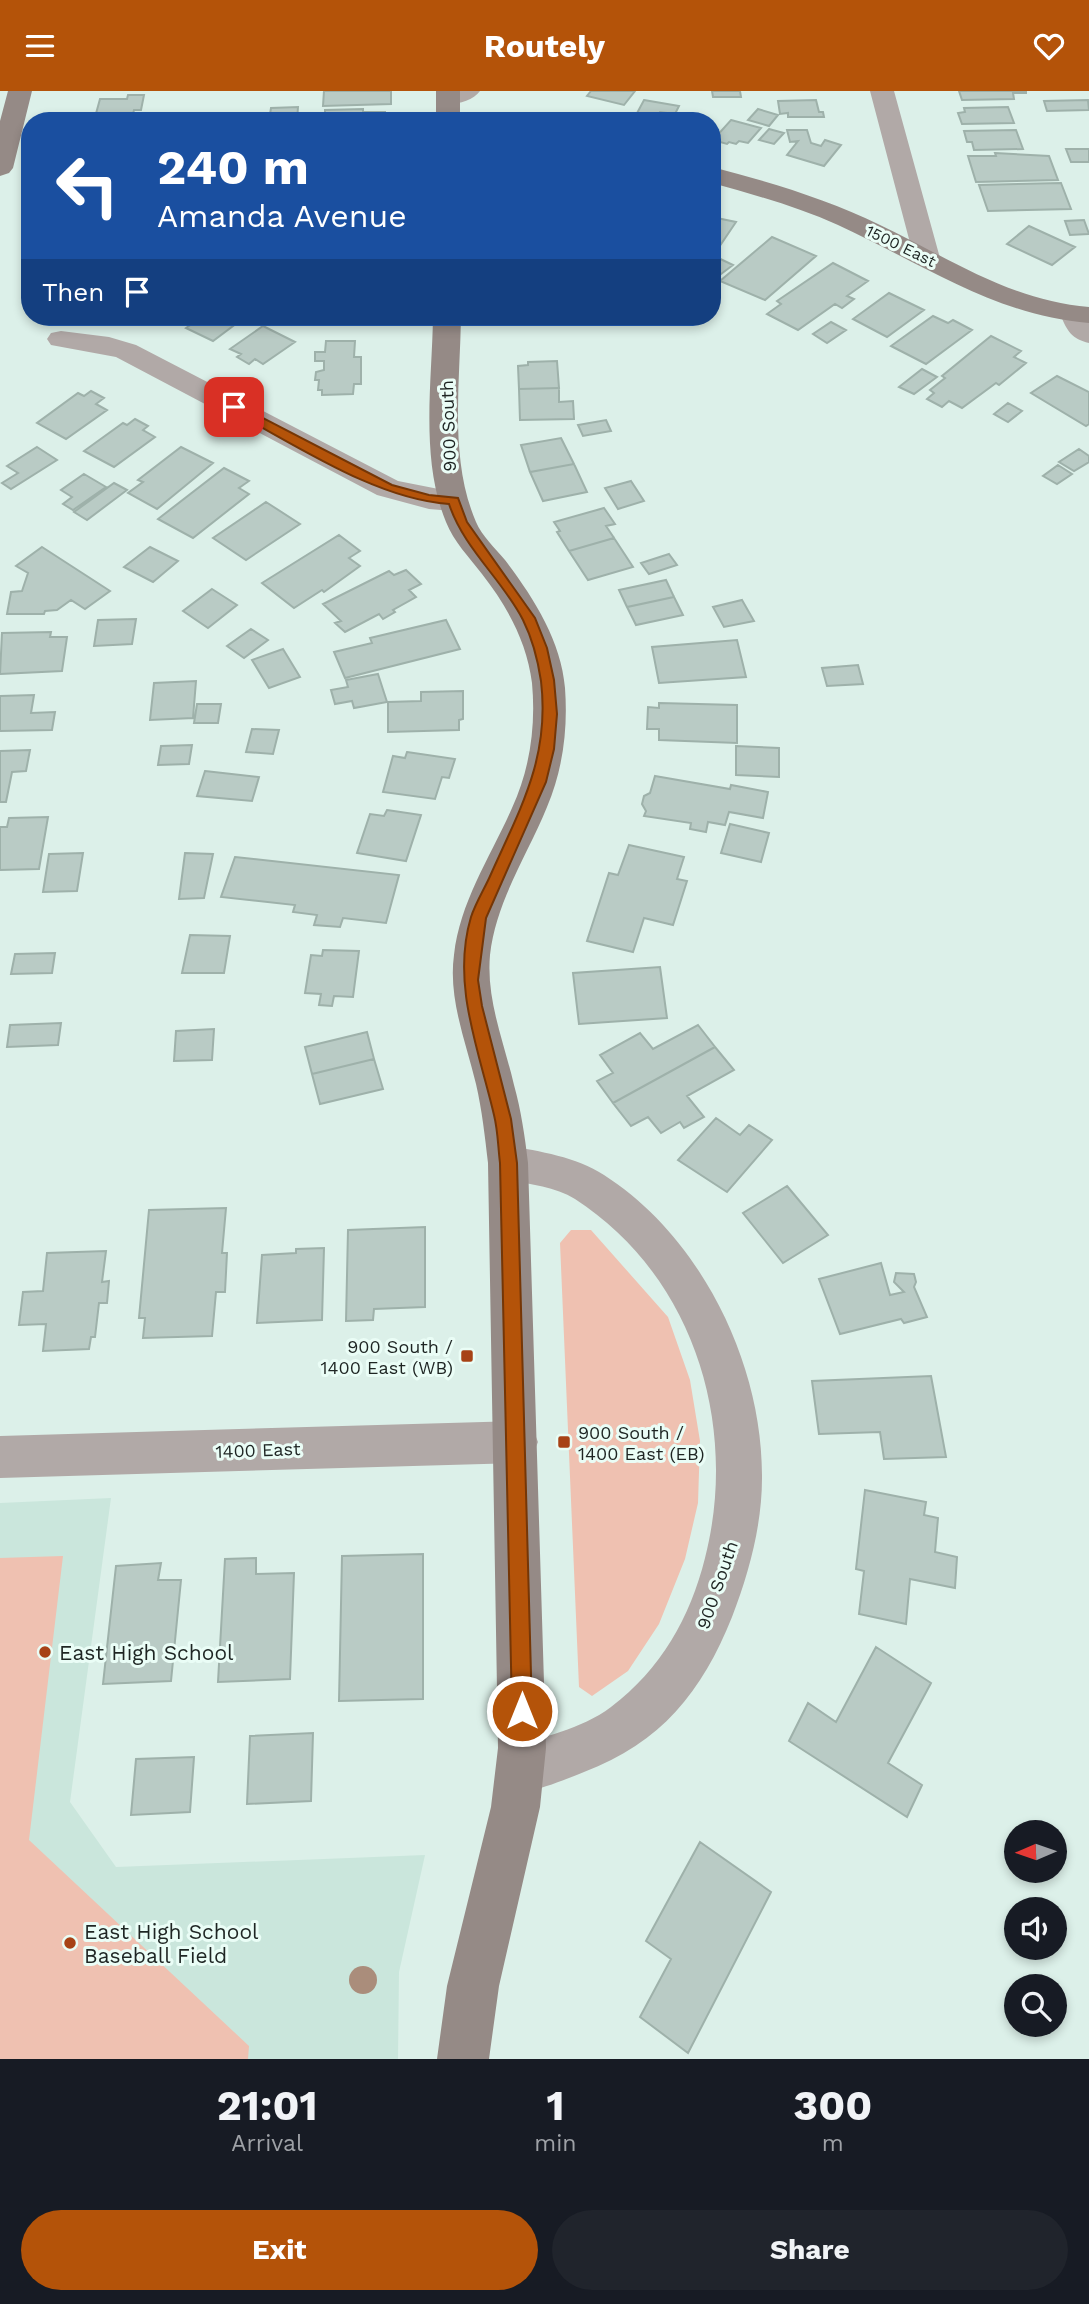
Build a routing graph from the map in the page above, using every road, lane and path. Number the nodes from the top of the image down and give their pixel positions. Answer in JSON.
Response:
{"nodes":[{"id":1,"x":20,"y":91,"type":"edge"},
{"id":2,"x":882,"y":91,"type":"edge"},
{"id":3,"x":0,"y":168,"type":"edge"},
{"id":4,"x":721,"y":178,"type":"edge"},
{"id":5,"x":927,"y":258,"type":"junction"},
{"id":6,"x":1084,"y":322,"type":"edge"},
{"id":7,"x":447,"y":326,"type":"edge"},
{"id":8,"x":61,"y":339,"type":"dead end"},
{"id":9,"x":453,"y":501,"type":"junction"},
{"id":10,"x":508,"y":1163,"type":"junction"},
{"id":11,"x":516,"y":1442,"type":"junction"},
{"id":12,"x":0,"y":1457,"type":"edge"},
{"id":13,"x":521,"y":1768,"type":"junction"},
{"id":14,"x":463,"y":2059,"type":"edge"}],
"edges":[{"from":1,"to":3,"type":"street"},
{"from":2,"to":5,"type":"street"},
{"from":4,"to":5,"type":"street","name":"1500 East"},
{"from":5,"to":6,"type":"street","name":"1500 East"},
{"from":7,"to":9,"type":"street","name":"900 South"},
{"from":8,"to":9,"type":"street"},
{"from":9,"to":10,"type":"street","name":"900 South"},
{"from":10,"to":11,"type":"street","name":"900 South"},
{"from":10,"to":13,"type":"street","name":"900 South"},
{"from":11,"to":12,"type":"street","name":"1400 East"},
{"from":11,"to":13,"type":"street","name":"900 South"},
{"from":13,"to":14,"type":"street","name":"900 South"}]}
